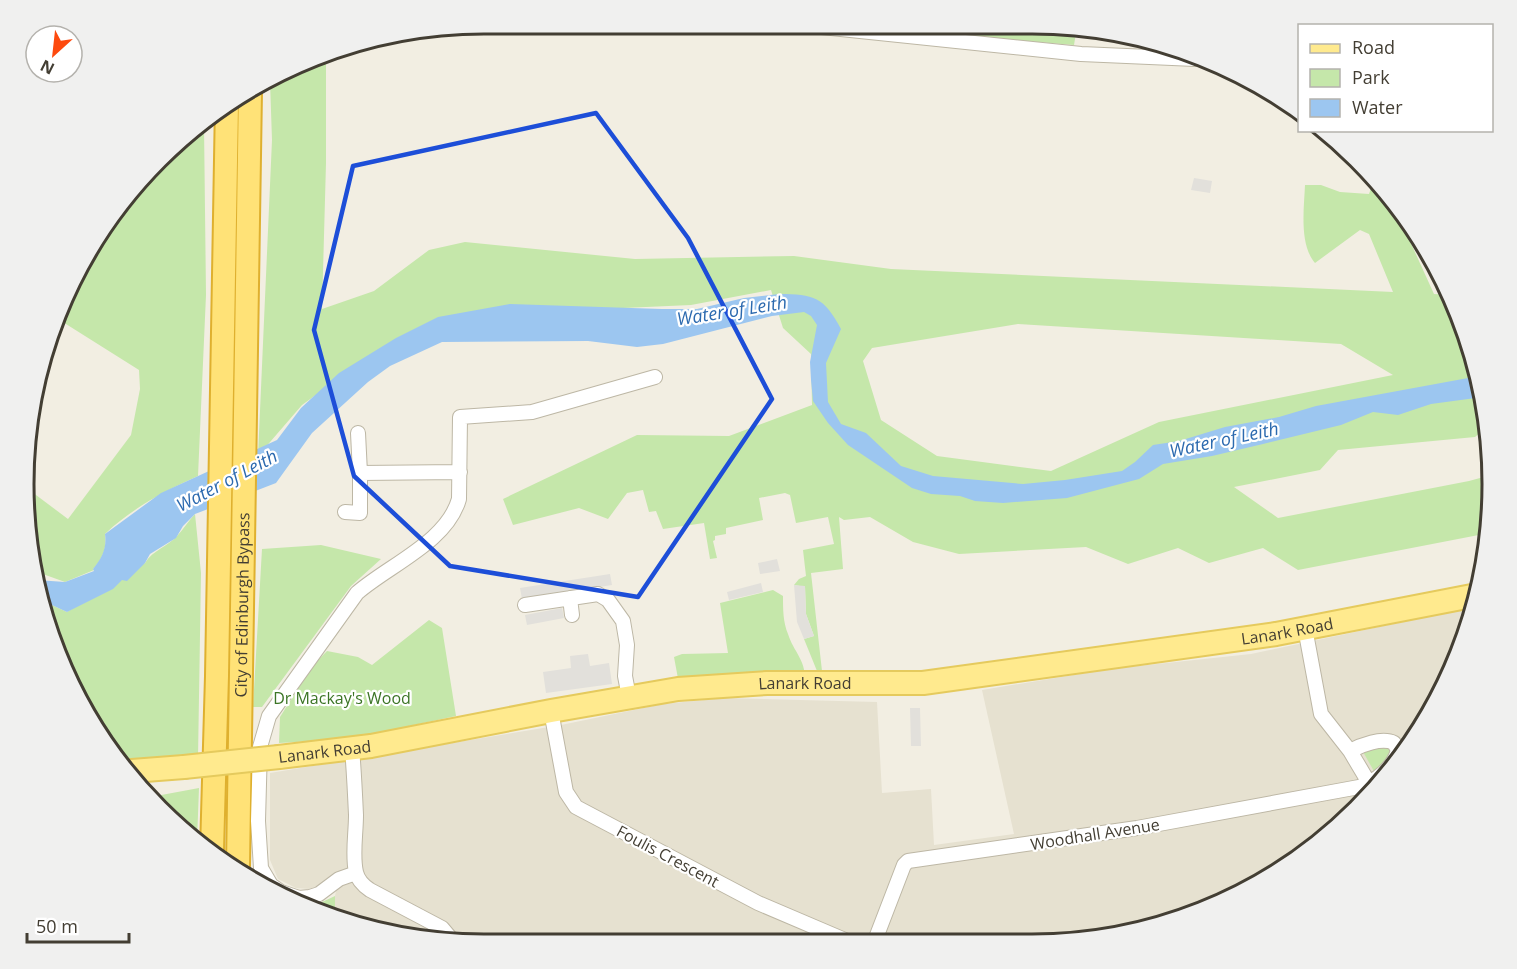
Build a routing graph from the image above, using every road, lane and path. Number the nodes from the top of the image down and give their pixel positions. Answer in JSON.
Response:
{"nodes":[{"id":1,"x":889,"y":34,"type":"edge"},
{"id":2,"x":1178,"y":58,"type":"edge"},
{"id":3,"x":249,"y":101,"type":"edge"},
{"id":4,"x":227,"y":115,"type":"edge"},
{"id":5,"x":235,"y":331,"type":"junction"},
{"id":6,"x":655,"y":377,"type":"dead end"},
{"id":7,"x":358,"y":433,"type":"dead end"},
{"id":8,"x":460,"y":472,"type":"junction"},
{"id":9,"x":360,"y":473,"type":"junction"},
{"id":10,"x":345,"y":512,"type":"dead end"},
{"id":11,"x":1468,"y":597,"type":"edge"},
{"id":12,"x":570,"y":598,"type":"junction"},
{"id":13,"x":525,"y":605,"type":"dead end"},
{"id":14,"x":572,"y":615,"type":"dead end"},
{"id":15,"x":1305,"y":628,"type":"junction"},
{"id":16,"x":228,"y":675,"type":"junction"},
{"id":17,"x":629,"y":697,"type":"junction"},
{"id":18,"x":551,"y":711,"type":"junction"},
{"id":19,"x":1397,"y":748,"type":"edge"},
{"id":20,"x":352,"y":749,"type":"junction"},
{"id":21,"x":1350,"y":751,"type":"junction"},
{"id":22,"x":137,"y":770,"type":"edge"},
{"id":23,"x":1368,"y":784,"type":"edge"},
{"id":24,"x":1362,"y":790,"type":"edge"},
{"id":25,"x":213,"y":843,"type":"edge"},
{"id":26,"x":238,"y":861,"type":"edge"},
{"id":27,"x":356,"y":873,"type":"junction"},
{"id":28,"x":268,"y":879,"type":"edge"},
{"id":29,"x":306,"y":897,"type":"edge"},
{"id":30,"x":446,"y":933,"type":"edge"},
{"id":31,"x":831,"y":934,"type":"edge"},
{"id":32,"x":878,"y":934,"type":"edge"}],
"edges":[{"from":1,"to":2,"type":"street"},
{"from":3,"to":5,"type":"highway","name":"City of Edinburgh Bypass"},
{"from":4,"to":5,"type":"highway","name":"City of Edinburgh Bypass"},
{"from":5,"to":16,"type":"highway","name":"City of Edinburgh Bypass"},
{"from":6,"to":8,"type":"street"},
{"from":7,"to":9,"type":"street"},
{"from":8,"to":9,"type":"street"},
{"from":8,"to":28,"type":"street"},
{"from":9,"to":10,"type":"street"},
{"from":11,"to":15,"type":"main road","name":"Lanark Road"},
{"from":12,"to":13,"type":"street"},
{"from":12,"to":14,"type":"street"},
{"from":12,"to":17,"type":"street"},
{"from":15,"to":17,"type":"main road","name":"Lanark Road"},
{"from":15,"to":21,"type":"street"},
{"from":16,"to":25,"type":"highway","name":"City of Edinburgh Bypass"},
{"from":16,"to":26,"type":"highway","name":"City of Edinburgh Bypass"},
{"from":17,"to":18,"type":"main road","name":"Lanark Road"},
{"from":18,"to":20,"type":"main road","name":"Lanark Road"},
{"from":18,"to":31,"type":"street","name":"Foulis Crescent"},
{"from":19,"to":21,"type":"street"},
{"from":20,"to":22,"type":"main road","name":"Lanark Road","bridge":true},
{"from":20,"to":27,"type":"street"},
{"from":21,"to":23,"type":"street"},
{"from":24,"to":32,"type":"street","name":"Woodhall Avenue"},
{"from":27,"to":29,"type":"street"},
{"from":27,"to":30,"type":"street"}]}
